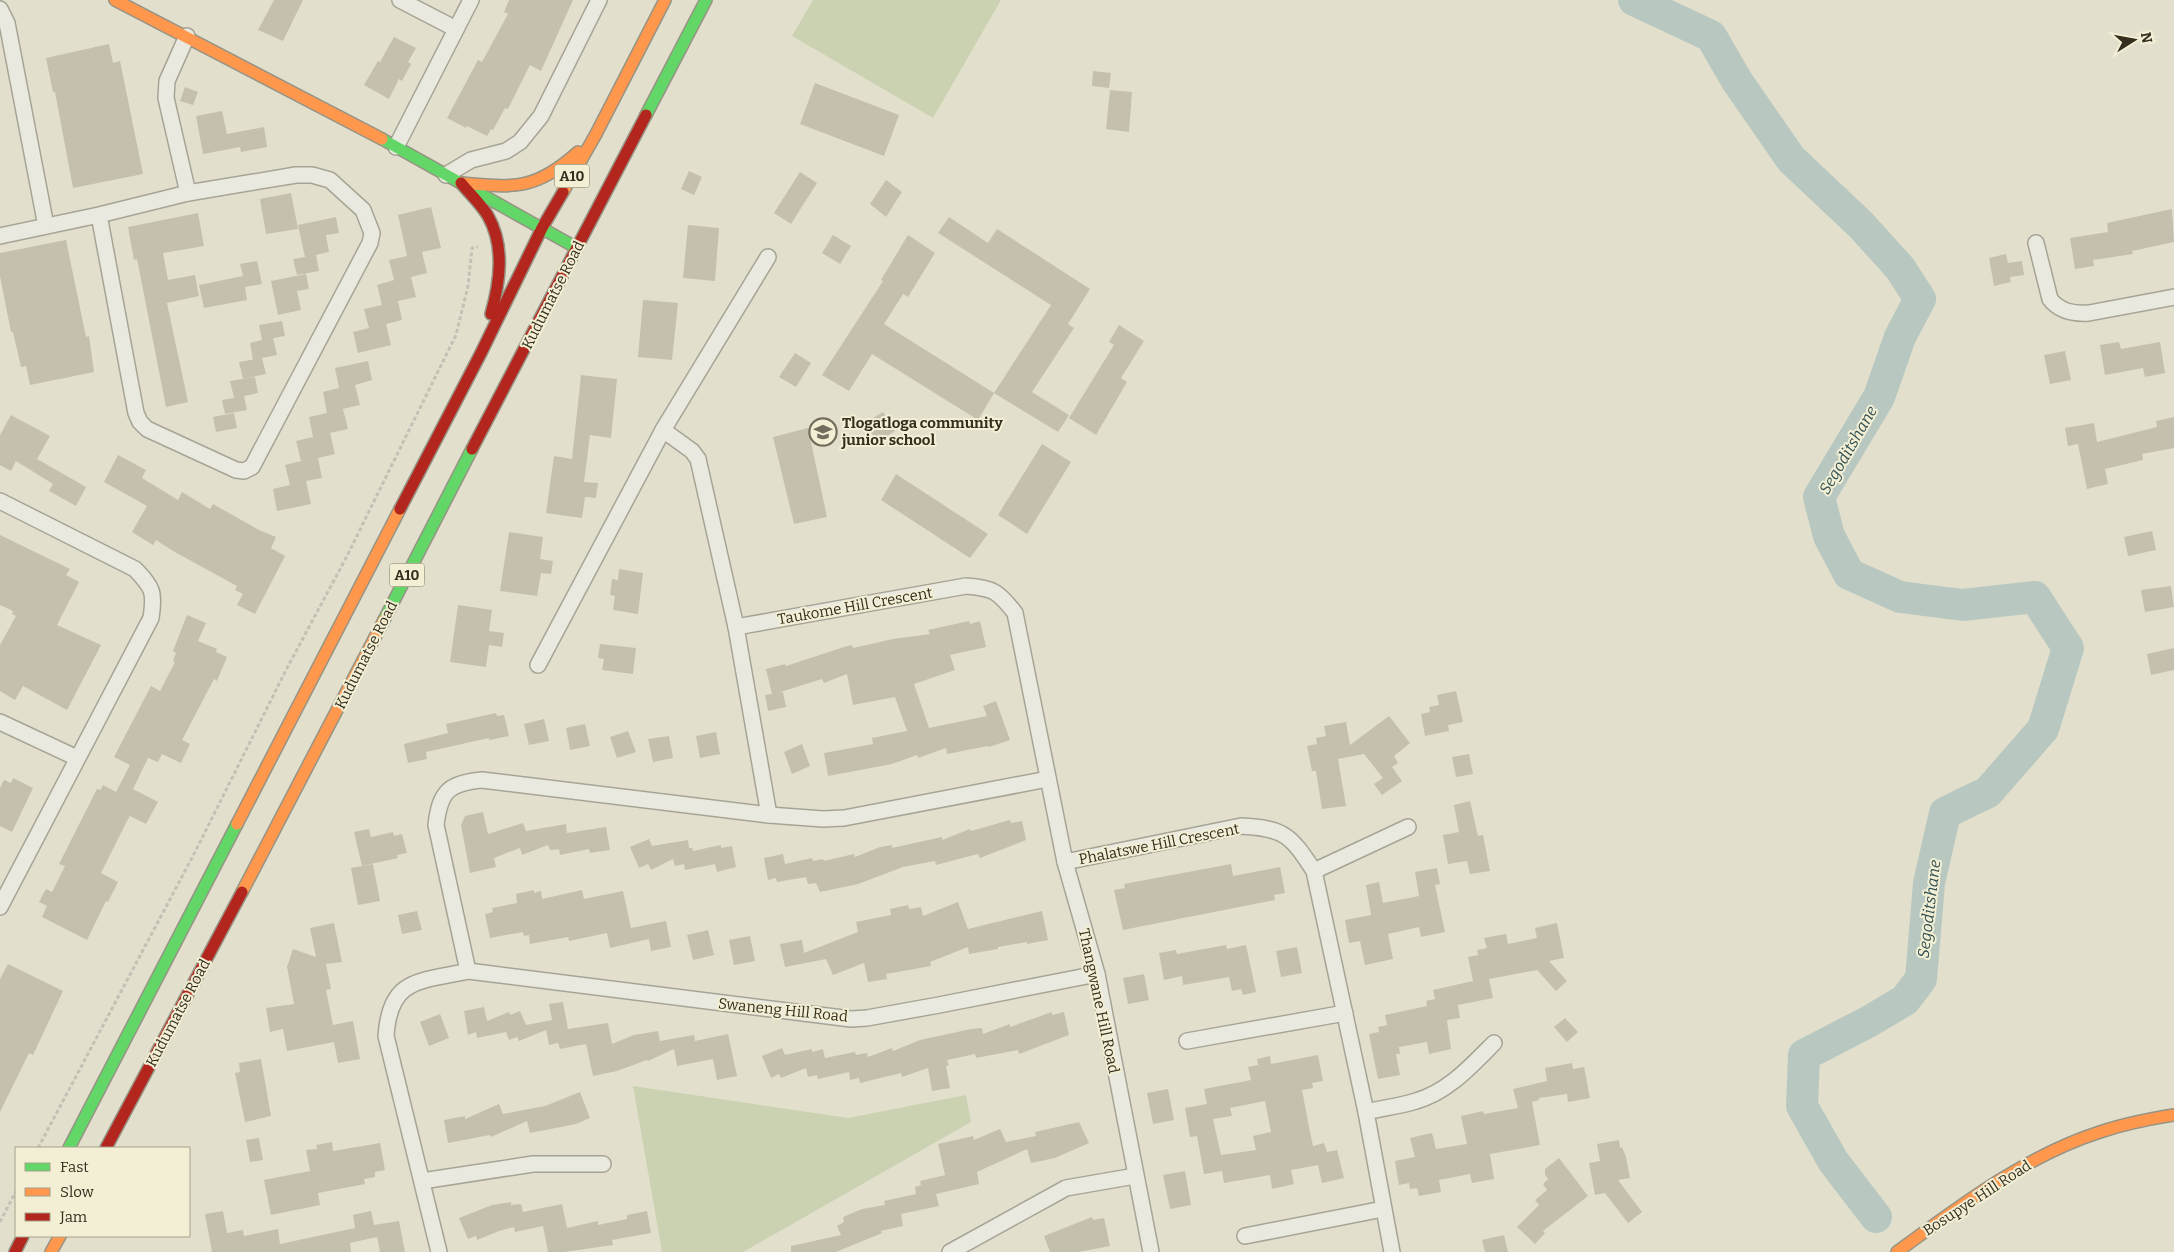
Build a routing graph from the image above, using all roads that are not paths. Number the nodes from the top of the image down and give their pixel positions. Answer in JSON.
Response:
{"nodes":[{"id":1,"x":116,"y":0,"type":"edge"},
{"id":2,"x":400,"y":0,"type":"edge"},
{"id":3,"x":471,"y":0,"type":"edge"},
{"id":4,"x":599,"y":0,"type":"edge"},
{"id":5,"x":665,"y":0,"type":"edge"},
{"id":6,"x":706,"y":0,"type":"edge"},
{"id":7,"x":0,"y":9,"type":"edge"},
{"id":8,"x":456,"y":30,"type":"junction"},
{"id":9,"x":187,"y":36,"type":"junction"},
{"id":10,"x":596,"y":134,"type":"junction"},
{"id":11,"x":396,"y":147,"type":"junction"},
{"id":12,"x":446,"y":175,"type":"junction"},
{"id":13,"x":461,"y":183,"type":"junction"},
{"id":14,"x":188,"y":193,"type":"junction"},
{"id":15,"x":99,"y":215,"type":"junction"},
{"id":16,"x":46,"y":226,"type":"junction"},
{"id":17,"x":542,"y":228,"type":"junction"},
{"id":18,"x":0,"y":236,"type":"edge"},
{"id":19,"x":2036,"y":243,"type":"dead end"},
{"id":20,"x":578,"y":248,"type":"junction"},
{"id":21,"x":768,"y":256,"type":"dead end"},
{"id":22,"x":2174,"y":297,"type":"edge"},
{"id":23,"x":480,"y":352,"type":"junction"},
{"id":24,"x":663,"y":430,"type":"junction"},
{"id":25,"x":0,"y":502,"type":"edge"},
{"id":26,"x":736,"y":627,"type":"junction"},
{"id":27,"x":538,"y":665,"type":"dead end"},
{"id":28,"x":0,"y":722,"type":"edge"},
{"id":29,"x":1042,"y":751,"type":"joint"},
{"id":30,"x":77,"y":758,"type":"junction"},
{"id":31,"x":1048,"y":779,"type":"junction"},
{"id":32,"x":769,"y":815,"type":"junction"},
{"id":33,"x":1408,"y":827,"type":"dead end"},
{"id":34,"x":1065,"y":862,"type":"junction"},
{"id":35,"x":1314,"y":871,"type":"junction"},
{"id":36,"x":0,"y":907,"type":"edge"},
{"id":37,"x":468,"y":971,"type":"junction"},
{"id":38,"x":1096,"y":974,"type":"junction"},
{"id":39,"x":1346,"y":1013,"type":"junction"},
{"id":40,"x":1187,"y":1041,"type":"dead end"},
{"id":41,"x":1494,"y":1043,"type":"dead end"},
{"id":42,"x":1366,"y":1112,"type":"junction"},
{"id":43,"x":2174,"y":1115,"type":"edge"},
{"id":44,"x":70,"y":1147,"type":"edge"},
{"id":45,"x":107,"y":1147,"type":"edge"},
{"id":46,"x":603,"y":1164,"type":"dead end"},
{"id":47,"x":1135,"y":1176,"type":"junction"},
{"id":48,"x":422,"y":1181,"type":"junction"},
{"id":49,"x":1383,"y":1209,"type":"junction"},
{"id":50,"x":1246,"y":1236,"type":"dead end"},
{"id":51,"x":22,"y":1237,"type":"edge"},
{"id":52,"x":59,"y":1237,"type":"edge"},
{"id":53,"x":15,"y":1252,"type":"edge"},
{"id":54,"x":51,"y":1252,"type":"edge"},
{"id":55,"x":439,"y":1252,"type":"edge"},
{"id":56,"x":950,"y":1252,"type":"edge"},
{"id":57,"x":1151,"y":1252,"type":"edge"},
{"id":58,"x":1392,"y":1252,"type":"edge"},
{"id":59,"x":1897,"y":1252,"type":"edge"}],
"edges":[{"from":1,"to":9,"type":"main road"},
{"from":2,"to":8,"type":"street"},
{"from":3,"to":8,"type":"street"},
{"from":4,"to":12,"type":"street"},
{"from":5,"to":10,"type":"main road","number":"A10"},
{"from":6,"to":20,"type":"main road","name":"Kudumatse Road","number":"A10"},
{"from":7,"to":16,"type":"street"},
{"from":8,"to":11,"type":"street"},
{"from":9,"to":11,"type":"main road"},
{"from":9,"to":14,"type":"street"},
{"from":10,"to":13,"type":"main road"},
{"from":10,"to":17,"type":"main road","number":"A10"},
{"from":11,"to":12,"type":"main road"},
{"from":12,"to":13,"type":"main road"},
{"from":13,"to":17,"type":"main road"},
{"from":13,"to":23,"type":"main road"},
{"from":14,"to":15,"type":"street"},
{"from":14,"to":15,"type":"street"},
{"from":15,"to":16,"type":"street"},
{"from":16,"to":18,"type":"street"},
{"from":17,"to":20,"type":"main road"},
{"from":17,"to":23,"type":"main road","number":"A10"},
{"from":19,"to":22,"type":"street"},
{"from":20,"to":45,"type":"main road","name":"Kudumatse Road","number":"A10"},
{"from":21,"to":24,"type":"street"},
{"from":23,"to":44,"type":"main road","number":"A10"},
{"from":24,"to":26,"type":"street"},
{"from":24,"to":27,"type":"street"},
{"from":25,"to":30,"type":"street"},
{"from":26,"to":29,"type":"street","name":"Taukome Hill Crescent"},
{"from":26,"to":32,"type":"street"},
{"from":28,"to":30,"type":"street"},
{"from":29,"to":31,"type":"street","name":"Thangwane Hill Road"},
{"from":30,"to":36,"type":"street"},
{"from":31,"to":32,"type":"street"},
{"from":31,"to":34,"type":"street","name":"Thangwane Hill Road"},
{"from":32,"to":37,"type":"street"},
{"from":33,"to":35,"type":"street"},
{"from":34,"to":35,"type":"street","name":"Phalatswe Hill Crescent"},
{"from":34,"to":38,"type":"street","name":"Thangwane Hill Road"},
{"from":35,"to":39,"type":"street"},
{"from":37,"to":38,"type":"street","name":"Swaneng Hill Road"},
{"from":37,"to":48,"type":"street"},
{"from":38,"to":47,"type":"street","name":"Thangwane Hill Road"},
{"from":39,"to":40,"type":"street"},
{"from":39,"to":42,"type":"street"},
{"from":41,"to":42,"type":"street"},
{"from":42,"to":49,"type":"street"},
{"from":43,"to":59,"type":"main road","name":"Bosupye Hill Road"},
{"from":46,"to":48,"type":"street"},
{"from":47,"to":56,"type":"street"},
{"from":47,"to":57,"type":"street","name":"Thangwane Hill Road"},
{"from":48,"to":55,"type":"street"},
{"from":49,"to":50,"type":"street"},
{"from":49,"to":58,"type":"street"},
{"from":51,"to":53,"type":"main road"},
{"from":52,"to":54,"type":"main road"}]}
